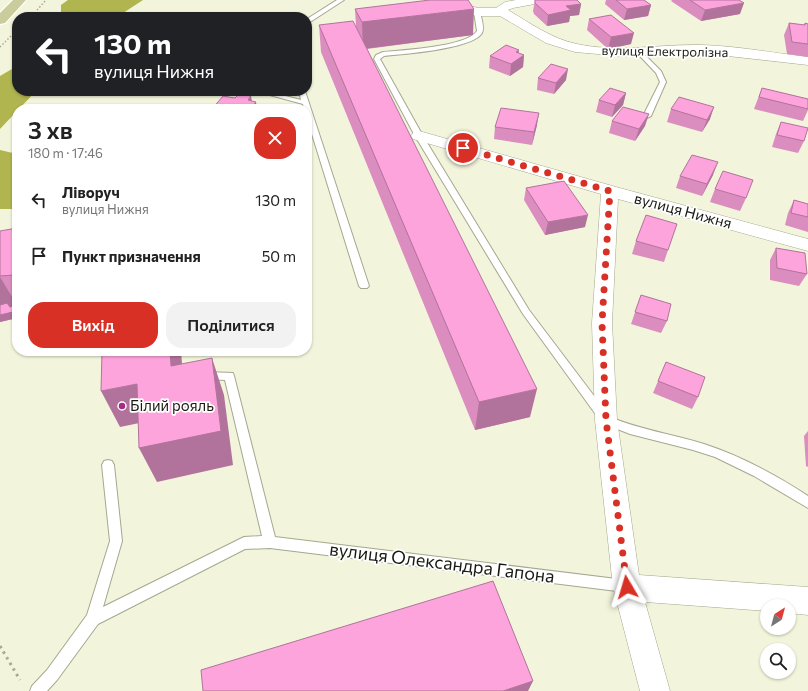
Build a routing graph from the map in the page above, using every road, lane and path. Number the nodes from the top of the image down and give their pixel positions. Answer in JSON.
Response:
{"nodes":[{"id":1,"x":5,"y":0,"type":"edge"},
{"id":2,"x":20,"y":0,"type":"edge"},
{"id":3,"x":341,"y":0,"type":"edge"},
{"id":4,"x":436,"y":0,"type":"edge"},
{"id":5,"x":536,"y":0,"type":"edge"},
{"id":6,"x":0,"y":4,"type":"edge"},
{"id":7,"x":477,"y":12,"type":"junction"},
{"id":8,"x":502,"y":12,"type":"junction"},
{"id":9,"x":312,"y":19,"type":"edge"},
{"id":10,"x":0,"y":20,"type":"edge"},
{"id":11,"x":12,"y":35,"type":"edge"},
{"id":12,"x":0,"y":47,"type":"edge"},
{"id":13,"x":639,"y":52,"type":"junction"},
{"id":14,"x":808,"y":61,"type":"edge"},
{"id":15,"x":278,"y":96,"type":"edge"},
{"id":16,"x":304,"y":96,"type":"edge"},
{"id":17,"x":306,"y":103,"type":"joint"},
{"id":18,"x":647,"y":116,"type":"edge"},
{"id":19,"x":312,"y":122,"type":"edge"},
{"id":20,"x":419,"y":136,"type":"junction"},
{"id":21,"x":610,"y":191,"type":"junction"},
{"id":22,"x":808,"y":245,"type":"edge"},
{"id":23,"x":364,"y":286,"type":"dead end"},
{"id":24,"x":194,"y":375,"type":"edge"},
{"id":25,"x":606,"y":420,"type":"junction"},
{"id":26,"x":108,"y":465,"type":"dead end"},
{"id":27,"x":808,"y":503,"type":"edge"},
{"id":28,"x":270,"y":542,"type":"junction"},
{"id":29,"x":627,"y":587,"type":"junction"},
{"id":30,"x":808,"y":602,"type":"edge"},
{"id":31,"x":93,"y":619,"type":"junction"},
{"id":32,"x":0,"y":646,"type":"edge"},
{"id":33,"x":23,"y":685,"type":"dead end"},
{"id":34,"x":37,"y":691,"type":"edge"},
{"id":35,"x":655,"y":691,"type":"edge"}],
"edges":[{"from":1,"to":6,"type":"main road"},
{"from":2,"to":10,"type":"main road"},
{"from":3,"to":9,"type":"lane"},
{"from":4,"to":7,"type":"street","name":"вулиця Електролізна"},
{"from":5,"to":8,"type":"street"},
{"from":7,"to":8,"type":"street","name":"вулиця Електролізна"},
{"from":7,"to":20,"type":"lane"},
{"from":8,"to":13,"type":"street","name":"вулиця Електролізна"},
{"from":11,"to":12,"type":"path"},
{"from":13,"to":14,"type":"street","name":"вулиця Електролізна"},
{"from":13,"to":18,"type":"lane"},
{"from":15,"to":17,"type":"lane"},
{"from":16,"to":17,"type":"lane"},
{"from":19,"to":23,"type":"lane"},
{"from":20,"to":21,"type":"street","name":"вулиця Нижня"},
{"from":20,"to":25,"type":"lane"},
{"from":21,"to":22,"type":"street","name":"вулиця Нижня"},
{"from":21,"to":25,"type":"street"},
{"from":24,"to":28,"type":"lane"},
{"from":25,"to":27,"type":"lane"},
{"from":25,"to":29,"type":"street"},
{"from":26,"to":31,"type":"lane"},
{"from":28,"to":29,"type":"lane","name":"вулиця Олександра Гапона"},
{"from":28,"to":31,"type":"lane","name":"вулиця Олександра Гапона"},
{"from":29,"to":30,"type":"street","name":"вулиця Олександра Гапона"},
{"from":29,"to":35,"type":"street"},
{"from":31,"to":34,"type":"lane"},
{"from":32,"to":33,"type":"path"}]}
